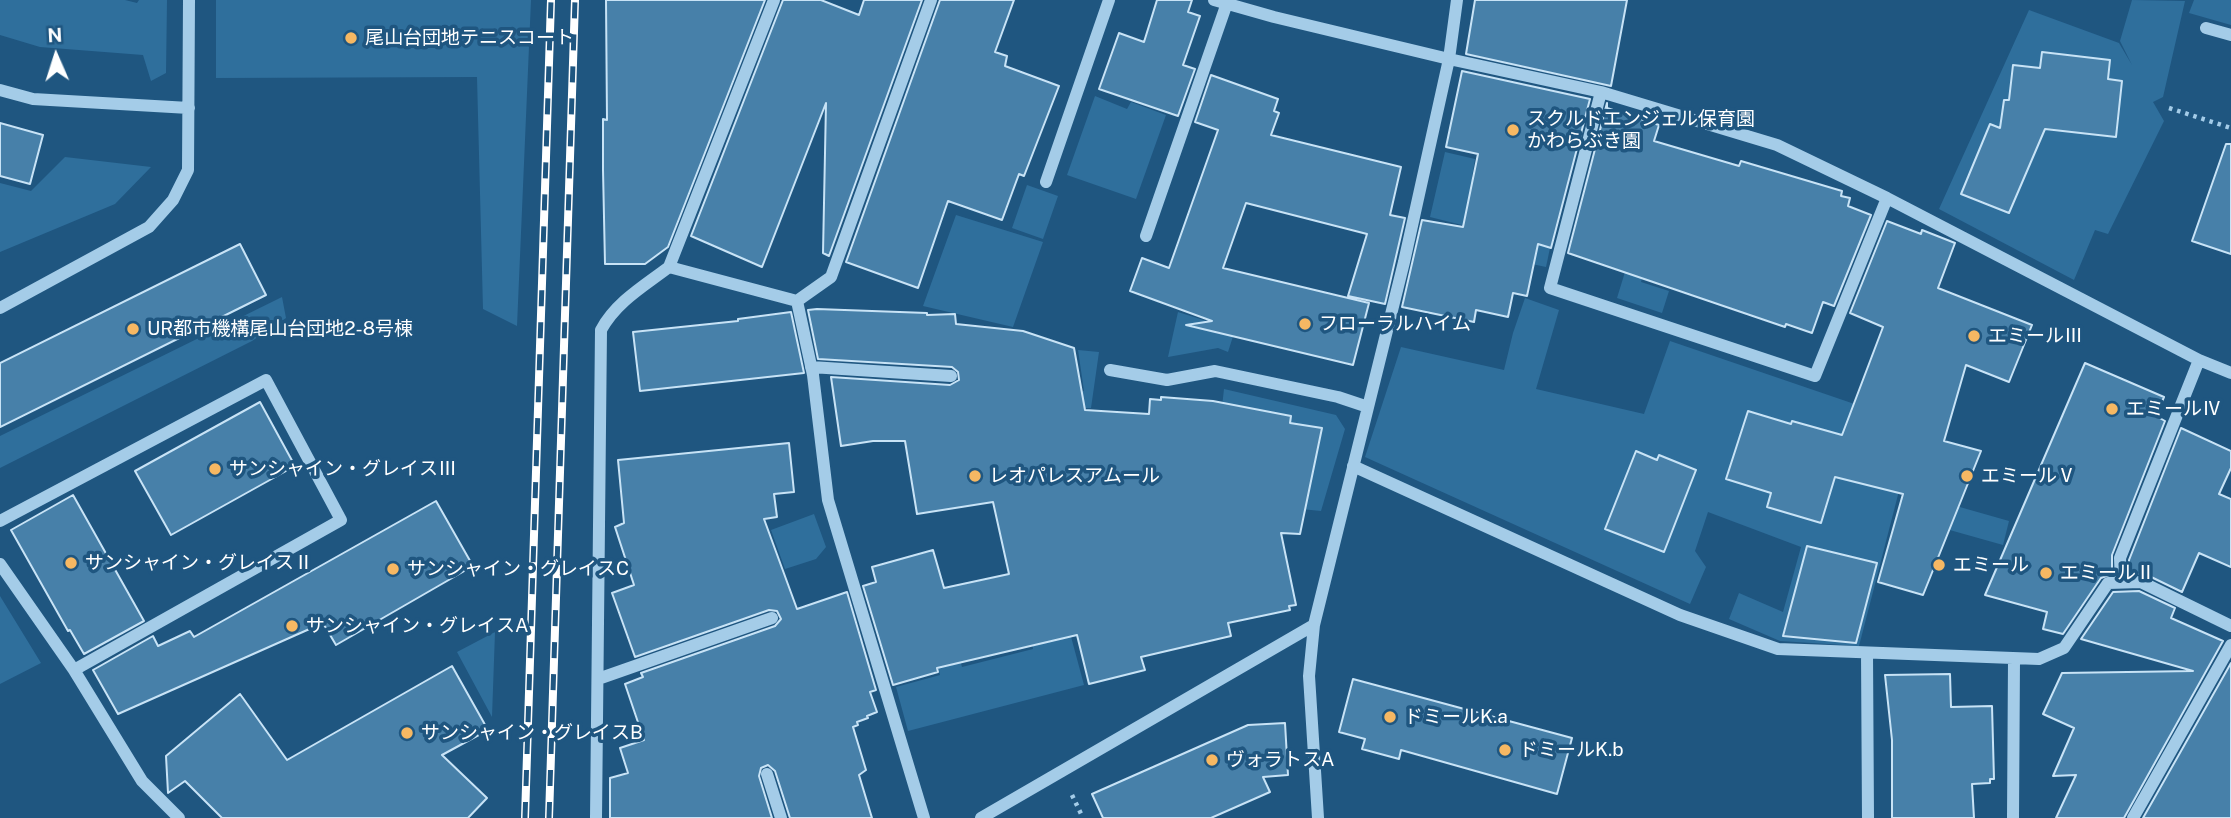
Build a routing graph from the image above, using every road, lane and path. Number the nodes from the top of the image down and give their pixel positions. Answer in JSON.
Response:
{"nodes":[{"id":1,"x":189,"y":0,"type":"edge"},
{"id":2,"x":774,"y":0,"type":"edge"},
{"id":3,"x":931,"y":0,"type":"edge"},
{"id":4,"x":1109,"y":0,"type":"edge"},
{"id":5,"x":1457,"y":0,"type":"edge"},
{"id":6,"x":1221,"y":2,"type":"edge"},
{"id":7,"x":2206,"y":28,"type":"dead end"},
{"id":8,"x":2231,"y":35,"type":"edge"},
{"id":9,"x":1449,"y":59,"type":"junction"},
{"id":10,"x":0,"y":90,"type":"edge"},
{"id":11,"x":1601,"y":92,"type":"junction"},
{"id":12,"x":189,"y":108,"type":"junction"},
{"id":13,"x":2169,"y":108,"type":"dead end"},
{"id":14,"x":2231,"y":128,"type":"edge"},
{"id":15,"x":1046,"y":183,"type":"dead end"},
{"id":16,"x":1887,"y":198,"type":"junction"},
{"id":17,"x":1146,"y":236,"type":"dead end"},
{"id":18,"x":669,"y":267,"type":"junction"},
{"id":19,"x":796,"y":301,"type":"junction"},
{"id":20,"x":0,"y":308,"type":"edge"},
{"id":21,"x":2199,"y":360,"type":"junction"},
{"id":22,"x":811,"y":367,"type":"junction"},
{"id":23,"x":1110,"y":370,"type":"dead end"},
{"id":24,"x":2231,"y":373,"type":"edge"},
{"id":25,"x":951,"y":376,"type":"dead end"},
{"id":26,"x":1368,"y":407,"type":"junction"},
{"id":27,"x":1353,"y":466,"type":"junction"},
{"id":28,"x":0,"y":522,"type":"edge"},
{"id":29,"x":0,"y":564,"type":"edge"},
{"id":30,"x":2121,"y":583,"type":"junction"},
{"id":31,"x":772,"y":618,"type":"dead end"},
{"id":32,"x":1314,"y":625,"type":"junction"},
{"id":33,"x":2231,"y":626,"type":"edge"},
{"id":34,"x":2231,"y":645,"type":"edge"},
{"id":35,"x":1867,"y":653,"type":"junction"},
{"id":36,"x":2014,"y":659,"type":"junction"},
{"id":37,"x":74,"y":670,"type":"junction"},
{"id":38,"x":598,"y":679,"type":"junction"},
{"id":39,"x":767,"y":774,"type":"dead end"},
{"id":40,"x":179,"y":818,"type":"edge"},
{"id":41,"x":596,"y":818,"type":"edge"},
{"id":42,"x":781,"y":818,"type":"edge"},
{"id":43,"x":924,"y":818,"type":"edge"},
{"id":44,"x":981,"y":818,"type":"edge"},
{"id":45,"x":1318,"y":818,"type":"edge"},
{"id":46,"x":1868,"y":818,"type":"edge"},
{"id":47,"x":2013,"y":818,"type":"edge"},
{"id":48,"x":2133,"y":818,"type":"edge"}],
"edges":[{"from":1,"to":12,"type":"street"},
{"from":2,"to":18,"type":"street"},
{"from":3,"to":19,"type":"street"},
{"from":4,"to":15,"type":"street"},
{"from":5,"to":9,"type":"street"},
{"from":6,"to":9,"type":"street"},
{"from":6,"to":17,"type":"street"},
{"from":7,"to":8,"type":"street"},
{"from":9,"to":11,"type":"street"},
{"from":9,"to":26,"type":"street"},
{"from":10,"to":12,"type":"street"},
{"from":11,"to":16,"type":"street"},
{"from":11,"to":16,"type":"street"},
{"from":12,"to":20,"type":"street"},
{"from":13,"to":14,"type":"path"},
{"from":16,"to":21,"type":"street"},
{"from":18,"to":19,"type":"street"},
{"from":18,"to":38,"type":"street"},
{"from":19,"to":22,"type":"street"},
{"from":21,"to":24,"type":"street"},
{"from":21,"to":30,"type":"street"},
{"from":22,"to":25,"type":"street"},
{"from":22,"to":43,"type":"street"},
{"from":23,"to":26,"type":"street"},
{"from":26,"to":27,"type":"street"},
{"from":27,"to":32,"type":"street"},
{"from":27,"to":35,"type":"street"},
{"from":28,"to":37,"type":"street"},
{"from":29,"to":37,"type":"street"},
{"from":30,"to":33,"type":"street"},
{"from":30,"to":36,"type":"street"},
{"from":31,"to":38,"type":"street"},
{"from":32,"to":44,"type":"street"},
{"from":32,"to":45,"type":"street"},
{"from":34,"to":48,"type":"street"},
{"from":35,"to":36,"type":"street"},
{"from":35,"to":46,"type":"street"},
{"from":36,"to":47,"type":"street"},
{"from":37,"to":40,"type":"street"},
{"from":38,"to":41,"type":"street"},
{"from":39,"to":42,"type":"street"}]}
